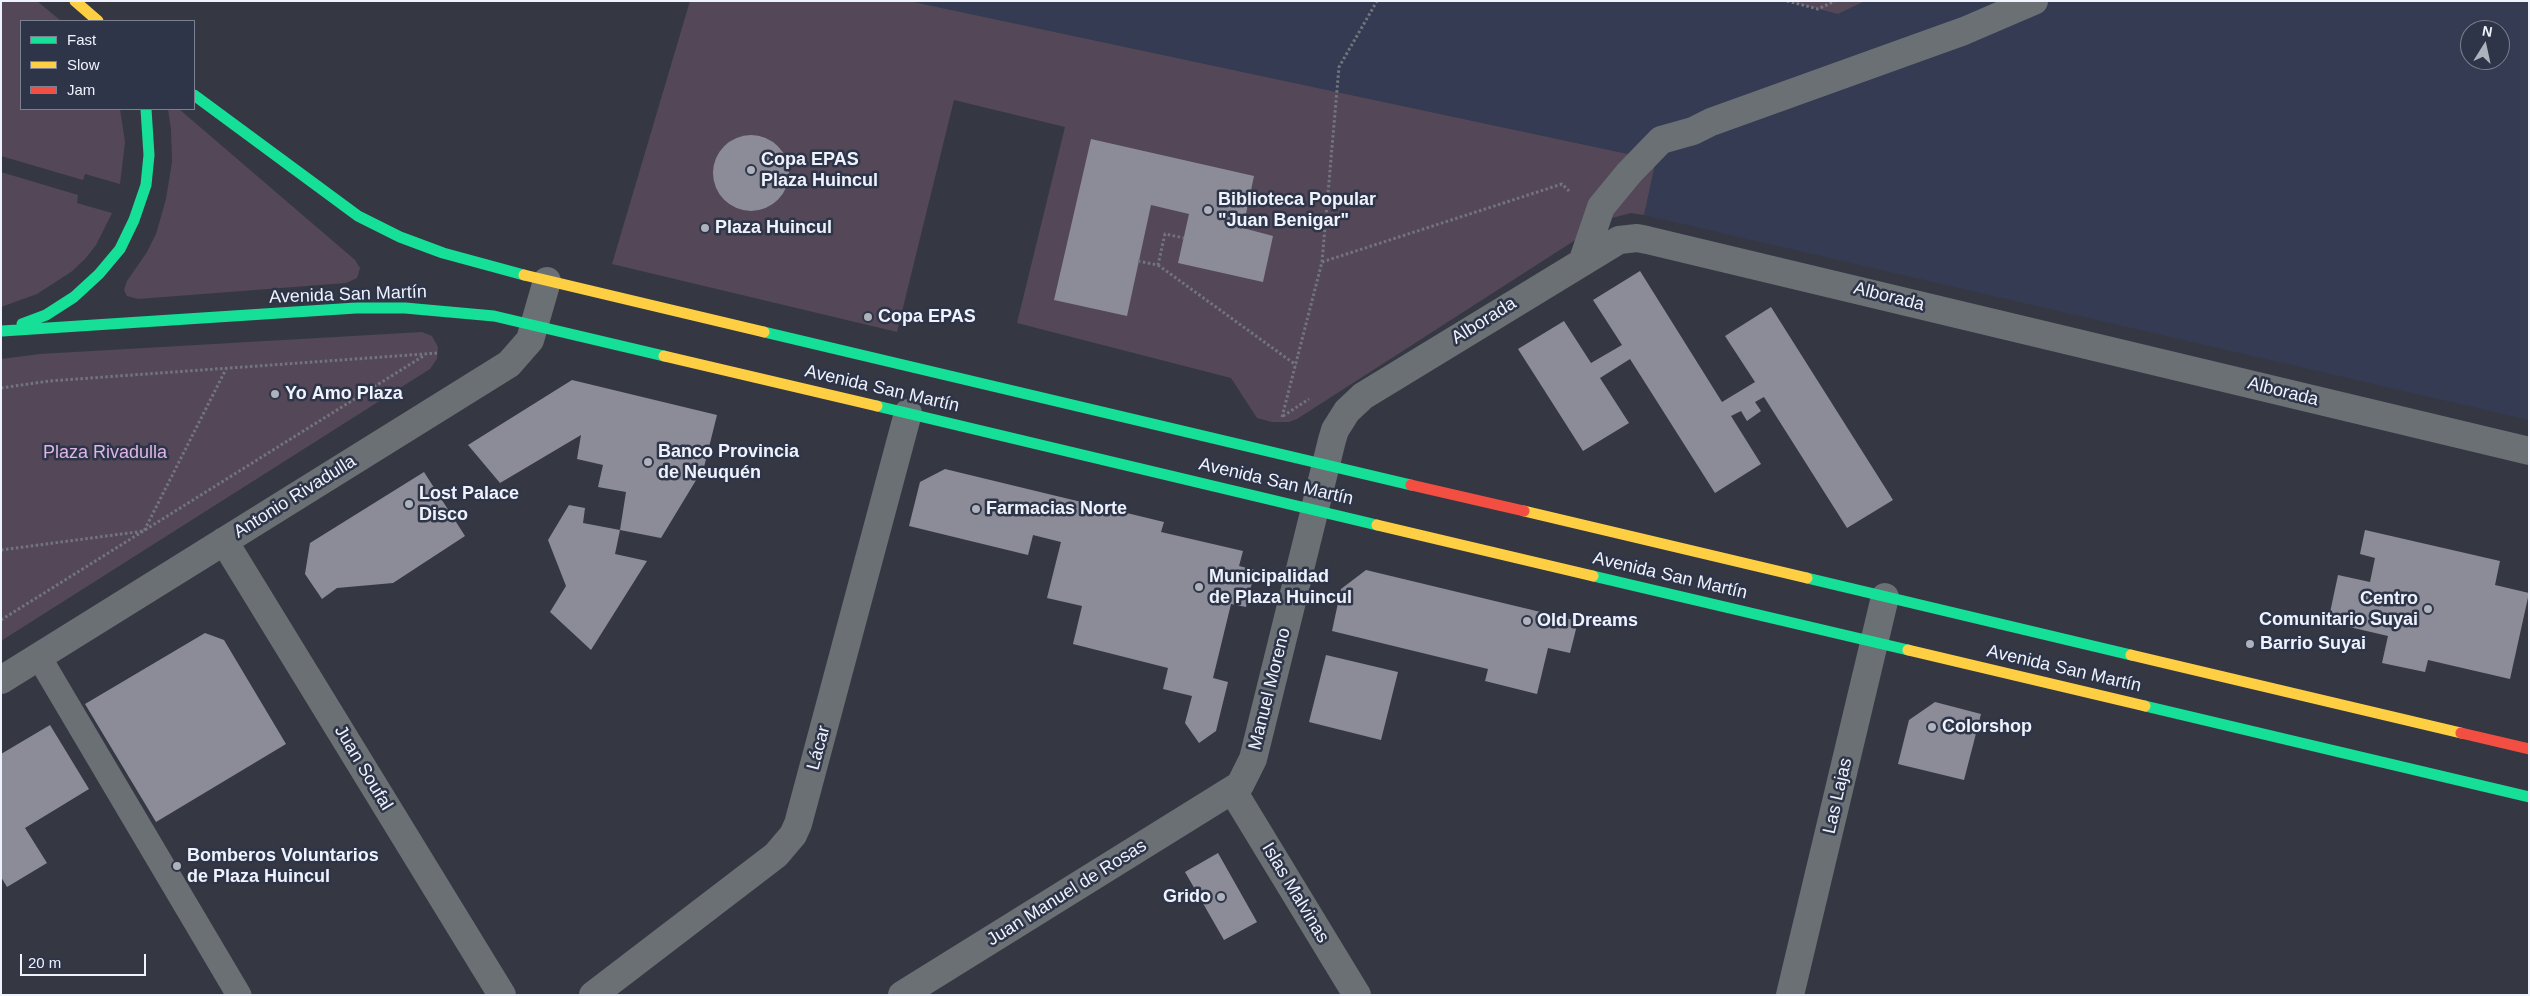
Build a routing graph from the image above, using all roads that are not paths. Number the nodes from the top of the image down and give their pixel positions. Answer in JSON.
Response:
{"nodes":[{"id":1,"x":75,"y":1,"type":"edge"},
{"id":2,"x":2034,"y":1,"type":"edge"},
{"id":3,"x":97,"y":20,"type":"edge"},
{"id":4,"x":195,"y":96,"type":"edge"},
{"id":5,"x":146,"y":110,"type":"edge"},
{"id":6,"x":1583,"y":260,"type":"junction"},
{"id":7,"x":547,"y":281,"type":"junction"},
{"id":8,"x":536,"y":325,"type":"junction"},
{"id":9,"x":2,"y":331,"type":"edge"},
{"id":10,"x":908,"y":414,"type":"junction"},
{"id":11,"x":2529,"y":451,"type":"edge"},
{"id":12,"x":1325,"y":465,"type":"junction"},
{"id":13,"x":1314,"y":509,"type":"junction"},
{"id":14,"x":224,"y":541,"type":"junction"},
{"id":15,"x":1885,"y":597,"type":"junction"},
{"id":16,"x":1874,"y":642,"type":"junction"},
{"id":17,"x":39,"y":657,"type":"junction"},
{"id":18,"x":1,"y":680,"type":"edge"},
{"id":19,"x":2529,"y":749,"type":"edge"},
{"id":20,"x":1233,"y":791,"type":"junction"},
{"id":21,"x":2529,"y":797,"type":"edge"},
{"id":22,"x":240,"y":995,"type":"edge"},
{"id":23,"x":502,"y":995,"type":"edge"},
{"id":24,"x":593,"y":995,"type":"edge"},
{"id":25,"x":902,"y":995,"type":"edge"},
{"id":26,"x":1357,"y":995,"type":"edge"},
{"id":27,"x":1790,"y":995,"type":"edge"}],
"edges":[{"from":1,"to":3,"type":"highway"},
{"from":2,"to":6,"type":"street"},
{"from":4,"to":7,"type":"highway","name":"Avenida San Martín"},
{"from":5,"to":9,"type":"highway"},
{"from":6,"to":11,"type":"street","name":"Alborada"},
{"from":6,"to":12,"type":"street","name":"Alborada"},
{"from":7,"to":8,"type":"street","name":"Antonio Rivadulla"},
{"from":7,"to":12,"type":"highway","name":"Avenida San Martín"},
{"from":8,"to":9,"type":"highway","name":"Avenida San Martín"},
{"from":8,"to":10,"type":"highway","name":"Avenida San Martín"},
{"from":8,"to":14,"type":"street","name":"Antonio Rivadulla"},
{"from":10,"to":13,"type":"highway","name":"Avenida San Martín"},
{"from":10,"to":24,"type":"street","name":"Lácar"},
{"from":12,"to":13,"type":"street","name":"Manuel Moreno"},
{"from":12,"to":15,"type":"highway","name":"Avenida San Martín"},
{"from":13,"to":16,"type":"highway","name":"Avenida San Martín"},
{"from":13,"to":20,"type":"street","name":"Manuel Moreno"},
{"from":14,"to":17,"type":"street","name":"Antonio Rivadulla"},
{"from":14,"to":23,"type":"street","name":"Juan Soufal"},
{"from":15,"to":16,"type":"street","name":"Las Lajas"},
{"from":15,"to":19,"type":"highway","name":"Avenida San Martín"},
{"from":16,"to":21,"type":"highway","name":"Avenida San Martín"},
{"from":16,"to":27,"type":"street","name":"Las Lajas"},
{"from":17,"to":18,"type":"street","name":"Antonio Rivadulla"},
{"from":17,"to":22,"type":"lane"},
{"from":20,"to":25,"type":"street","name":"Juan Manuel de Rosas"},
{"from":20,"to":26,"type":"street","name":"Islas Malvinas"}]}
